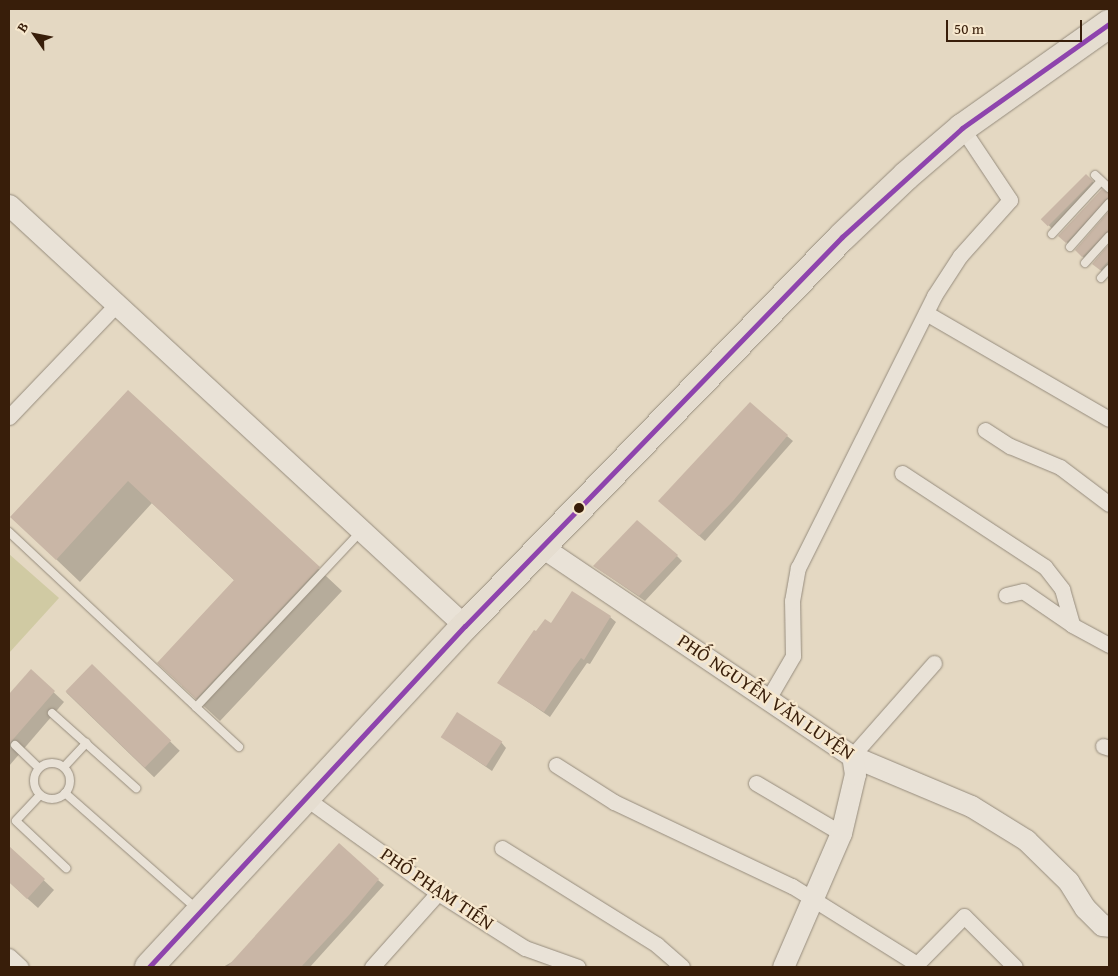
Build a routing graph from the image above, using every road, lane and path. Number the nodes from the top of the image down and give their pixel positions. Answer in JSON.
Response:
{"nodes":[{"id":1,"x":1109,"y":24,"type":"edge"},
{"id":2,"x":962,"y":128,"type":"junction"},
{"id":3,"x":1095,"y":175,"type":"dead end"},
{"id":4,"x":1101,"y":181,"type":"junction"},
{"id":5,"x":1109,"y":188,"type":"edge"},
{"id":6,"x":1109,"y":203,"type":"edge"},
{"id":7,"x":9,"y":205,"type":"edge"},
{"id":8,"x":1052,"y":234,"type":"dead end"},
{"id":9,"x":1109,"y":236,"type":"edge"},
{"id":10,"x":1070,"y":247,"type":"dead end"},
{"id":11,"x":1085,"y":263,"type":"dead end"},
{"id":12,"x":1109,"y":269,"type":"edge"},
{"id":13,"x":1100,"y":278,"type":"dead end"},
{"id":14,"x":115,"y":306,"type":"junction"},
{"id":15,"x":926,"y":313,"type":"junction"},
{"id":16,"x":9,"y":417,"type":"edge"},
{"id":17,"x":1109,"y":419,"type":"edge"},
{"id":18,"x":985,"y":430,"type":"dead end"},
{"id":19,"x":902,"y":473,"type":"dead end"},
{"id":20,"x":1109,"y":504,"type":"edge"},
{"id":21,"x":9,"y":532,"type":"edge"},
{"id":22,"x":361,"y":532,"type":"junction"},
{"id":23,"x":542,"y":547,"type":"junction"},
{"id":24,"x":1006,"y":595,"type":"dead end"},
{"id":25,"x":1072,"y":625,"type":"junction"},
{"id":26,"x":464,"y":626,"type":"junction"},
{"id":27,"x":1109,"y":645,"type":"edge"},
{"id":28,"x":934,"y":663,"type":"dead end"},
{"id":29,"x":768,"y":700,"type":"junction"},
{"id":30,"x":196,"y":707,"type":"junction"},
{"id":31,"x":52,"y":714,"type":"dead end"},
{"id":32,"x":86,"y":743,"type":"junction"},
{"id":33,"x":14,"y":745,"type":"dead end"},
{"id":34,"x":238,"y":747,"type":"dead end"},
{"id":35,"x":852,"y":756,"type":"junction"},
{"id":36,"x":556,"y":764,"type":"dead end"},
{"id":37,"x":64,"y":767,"type":"junction"},
{"id":38,"x":39,"y":768,"type":"junction"},
{"id":39,"x":756,"y":783,"type":"dead end"},
{"id":40,"x":136,"y":788,"type":"dead end"},
{"id":41,"x":66,"y":793,"type":"junction"},
{"id":42,"x":40,"y":795,"type":"junction"},
{"id":43,"x":304,"y":797,"type":"junction"},
{"id":44,"x":9,"y":814,"type":"edge"},
{"id":45,"x":16,"y":821,"type":"junction"},
{"id":46,"x":841,"y":833,"type":"junction"},
{"id":47,"x":502,"y":848,"type":"dead end"},
{"id":48,"x":66,"y":868,"type":"dead end"},
{"id":49,"x":438,"y":893,"type":"junction"},
{"id":50,"x":812,"y":899,"type":"junction"},
{"id":51,"x":201,"y":912,"type":"junction"},
{"id":52,"x":1109,"y":926,"type":"edge"},
{"id":53,"x":9,"y":956,"type":"edge"},
{"id":54,"x":21,"y":967,"type":"edge"},
{"id":55,"x":149,"y":967,"type":"edge"},
{"id":56,"x":372,"y":967,"type":"edge"},
{"id":57,"x":578,"y":967,"type":"edge"},
{"id":58,"x":682,"y":967,"type":"edge"},
{"id":59,"x":783,"y":967,"type":"edge"},
{"id":60,"x":1015,"y":967,"type":"edge"}],
"edges":[{"from":1,"to":2,"type":"highway"},
{"from":2,"to":15,"type":"street"},
{"from":2,"to":23,"type":"highway"},
{"from":3,"to":4,"type":"lane"},
{"from":4,"to":5,"type":"lane"},
{"from":4,"to":8,"type":"lane"},
{"from":6,"to":10,"type":"lane"},
{"from":7,"to":14,"type":"street"},
{"from":9,"to":11,"type":"lane"},
{"from":12,"to":13,"type":"lane"},
{"from":14,"to":16,"type":"street"},
{"from":14,"to":22,"type":"street"},
{"from":15,"to":17,"type":"street"},
{"from":15,"to":29,"type":"street"},
{"from":18,"to":20,"type":"street"},
{"from":19,"to":25,"type":"street"},
{"from":21,"to":30,"type":"lane"},
{"from":22,"to":26,"type":"street"},
{"from":22,"to":30,"type":"lane"},
{"from":23,"to":26,"type":"highway"},
{"from":23,"to":29,"type":"street","name":"PHỐ NGUYỄN VĂN LUYỆN"},
{"from":24,"to":25,"type":"street"},
{"from":25,"to":27,"type":"street"},
{"from":26,"to":43,"type":"highway"},
{"from":28,"to":35,"type":"street"},
{"from":29,"to":35,"type":"street","name":"PHỐ NGUYỄN VĂN LUYỆN"},
{"from":30,"to":34,"type":"lane"},
{"from":31,"to":32,"type":"lane"},
{"from":32,"to":37,"type":"lane"},
{"from":32,"to":40,"type":"lane"},
{"from":33,"to":38,"type":"lane"},
{"from":35,"to":46,"type":"street"},
{"from":35,"to":52,"type":"street","name":"PHỐ NGUYỄN VĂN LUYỆN"},
{"from":36,"to":50,"type":"street"},
{"from":37,"to":38,"type":"lane"},
{"from":37,"to":41,"type":"lane"},
{"from":38,"to":42,"type":"lane"},
{"from":39,"to":46,"type":"street"},
{"from":41,"to":42,"type":"lane"},
{"from":41,"to":51,"type":"lane"},
{"from":42,"to":45,"type":"lane"},
{"from":43,"to":49,"type":"street","name":"PHỐ PHẠM TIẾN"},
{"from":43,"to":51,"type":"highway"},
{"from":44,"to":45,"type":"lane"},
{"from":45,"to":48,"type":"lane"},
{"from":46,"to":50,"type":"street"},
{"from":47,"to":58,"type":"street"},
{"from":49,"to":56,"type":"street"},
{"from":49,"to":57,"type":"street","name":"PHỐ PHẠM TIẾN"},
{"from":50,"to":59,"type":"street"},
{"from":50,"to":60,"type":"street"},
{"from":51,"to":55,"type":"highway"},
{"from":53,"to":54,"type":"street"}]}
